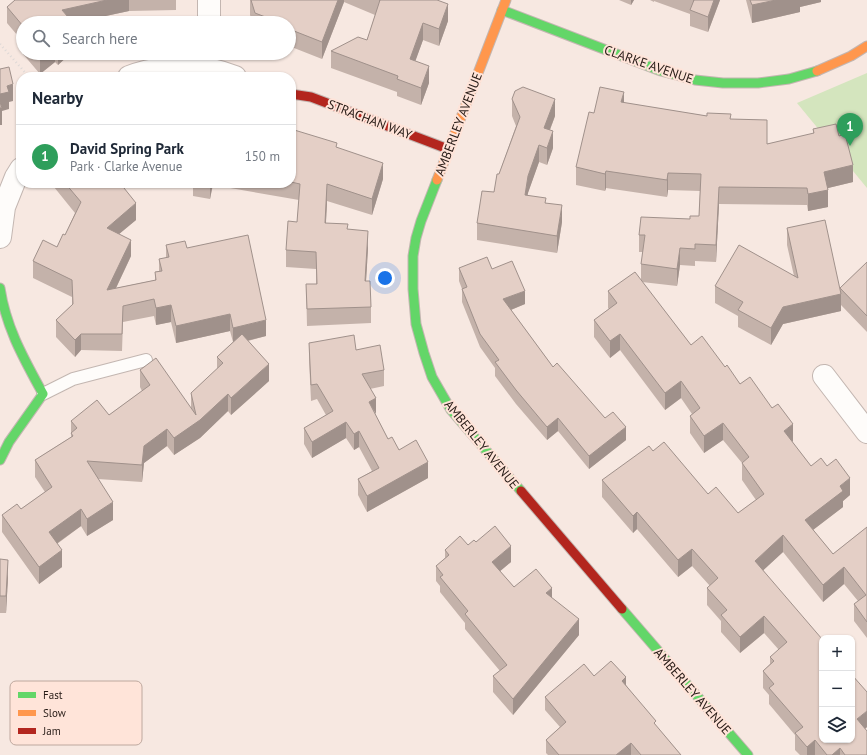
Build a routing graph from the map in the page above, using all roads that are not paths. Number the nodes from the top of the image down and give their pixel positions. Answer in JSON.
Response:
{"nodes":[{"id":1,"x":209,"y":0,"type":"edge"},
{"id":2,"x":506,"y":0,"type":"edge"},
{"id":3,"x":502,"y":10,"type":"junction"},
{"id":4,"x":209,"y":16,"type":"edge"},
{"id":5,"x":867,"y":46,"type":"edge"},
{"id":6,"x":208,"y":61,"type":"edge"},
{"id":7,"x":146,"y":72,"type":"edge"},
{"id":8,"x":227,"y":72,"type":"edge"},
{"id":9,"x":296,"y":95,"type":"edge"},
{"id":10,"x":448,"y":149,"type":"junction"},
{"id":11,"x":16,"y":177,"type":"edge"},
{"id":12,"x":2,"y":207,"type":"edge"},
{"id":13,"x":0,"y":237,"type":"edge"},
{"id":14,"x":0,"y":288,"type":"edge"},
{"id":15,"x":146,"y":360,"type":"dead end"},
{"id":16,"x":824,"y":376,"type":"dead end"},
{"id":17,"x":43,"y":394,"type":"junction"},
{"id":18,"x":867,"y":432,"type":"edge"},
{"id":19,"x":0,"y":460,"type":"edge"},
{"id":20,"x":748,"y":755,"type":"edge"}],
"edges":[{"from":1,"to":4,"type":"street"},
{"from":2,"to":3,"type":"street","name":"AMBERLEY AVENUE"},
{"from":3,"to":5,"type":"street","name":"CLARKE AVENUE"},
{"from":3,"to":10,"type":"street","name":"AMBERLEY AVENUE"},
{"from":6,"to":7,"type":"street"},
{"from":6,"to":8,"type":"street"},
{"from":9,"to":10,"type":"street","name":"STRACHAN WAY"},
{"from":10,"to":20,"type":"street","name":"AMBERLEY AVENUE"},
{"from":11,"to":12,"type":"street"},
{"from":12,"to":13,"type":"street"},
{"from":14,"to":17,"type":"street"},
{"from":15,"to":17,"type":"lane"},
{"from":16,"to":18,"type":"street"},
{"from":17,"to":19,"type":"street"}]}
